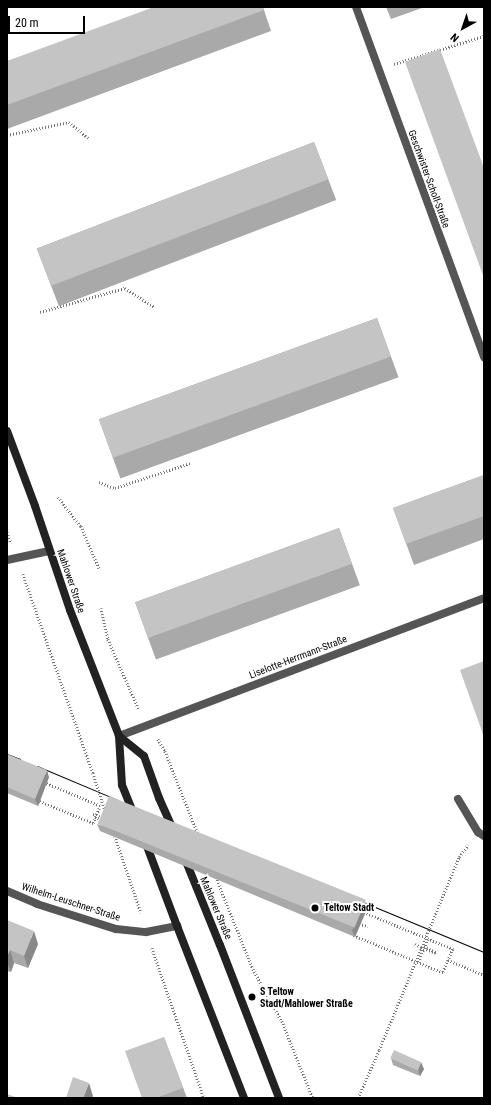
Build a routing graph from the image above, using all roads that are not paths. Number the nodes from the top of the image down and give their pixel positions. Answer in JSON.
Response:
{"nodes":[{"id":1,"x":356,"y":7,"type":"edge"},
{"id":2,"x":484,"y":357,"type":"edge"},
{"id":3,"x":7,"y":431,"type":"edge"},
{"id":4,"x":49,"y":551,"type":"junction"},
{"id":5,"x":7,"y":560,"type":"edge"},
{"id":6,"x":484,"y":598,"type":"edge"},
{"id":7,"x":119,"y":736,"type":"junction"},
{"id":8,"x":458,"y":799,"type":"dead end"},
{"id":9,"x":137,"y":821,"type":"edge"},
{"id":10,"x":143,"y":835,"type":"edge"},
{"id":11,"x":175,"y":835,"type":"edge"},
{"id":12,"x":484,"y":836,"type":"edge"},
{"id":13,"x":181,"y":850,"type":"edge"},
{"id":14,"x":7,"y":891,"type":"edge"},
{"id":15,"x":177,"y":926,"type":"junction"},
{"id":16,"x":244,"y":1098,"type":"edge"},
{"id":17,"x":279,"y":1098,"type":"edge"}],
"edges":[{"from":1,"to":2,"type":"street","name":"Geschwister-Scholl-Straße"},
{"from":3,"to":4,"type":"main road","name":"Mahlower Straße"},
{"from":4,"to":5,"type":"street"},
{"from":4,"to":7,"type":"main road","name":"Mahlower Straße"},
{"from":6,"to":7,"type":"street","name":"Liselotte-Herrmann-Straße"},
{"from":7,"to":9,"type":"main road","name":"Mahlower Straße","bridge":true},
{"from":7,"to":11,"type":"main road","bridge":true},
{"from":8,"to":12,"type":"street"},
{"from":10,"to":15,"type":"main road","bridge":true},
{"from":13,"to":17,"type":"main road","name":"Mahlower Straße","bridge":true},
{"from":14,"to":15,"type":"street","name":"Wilhelm-Leuschner-Straße"},
{"from":15,"to":16,"type":"main road"}]}
